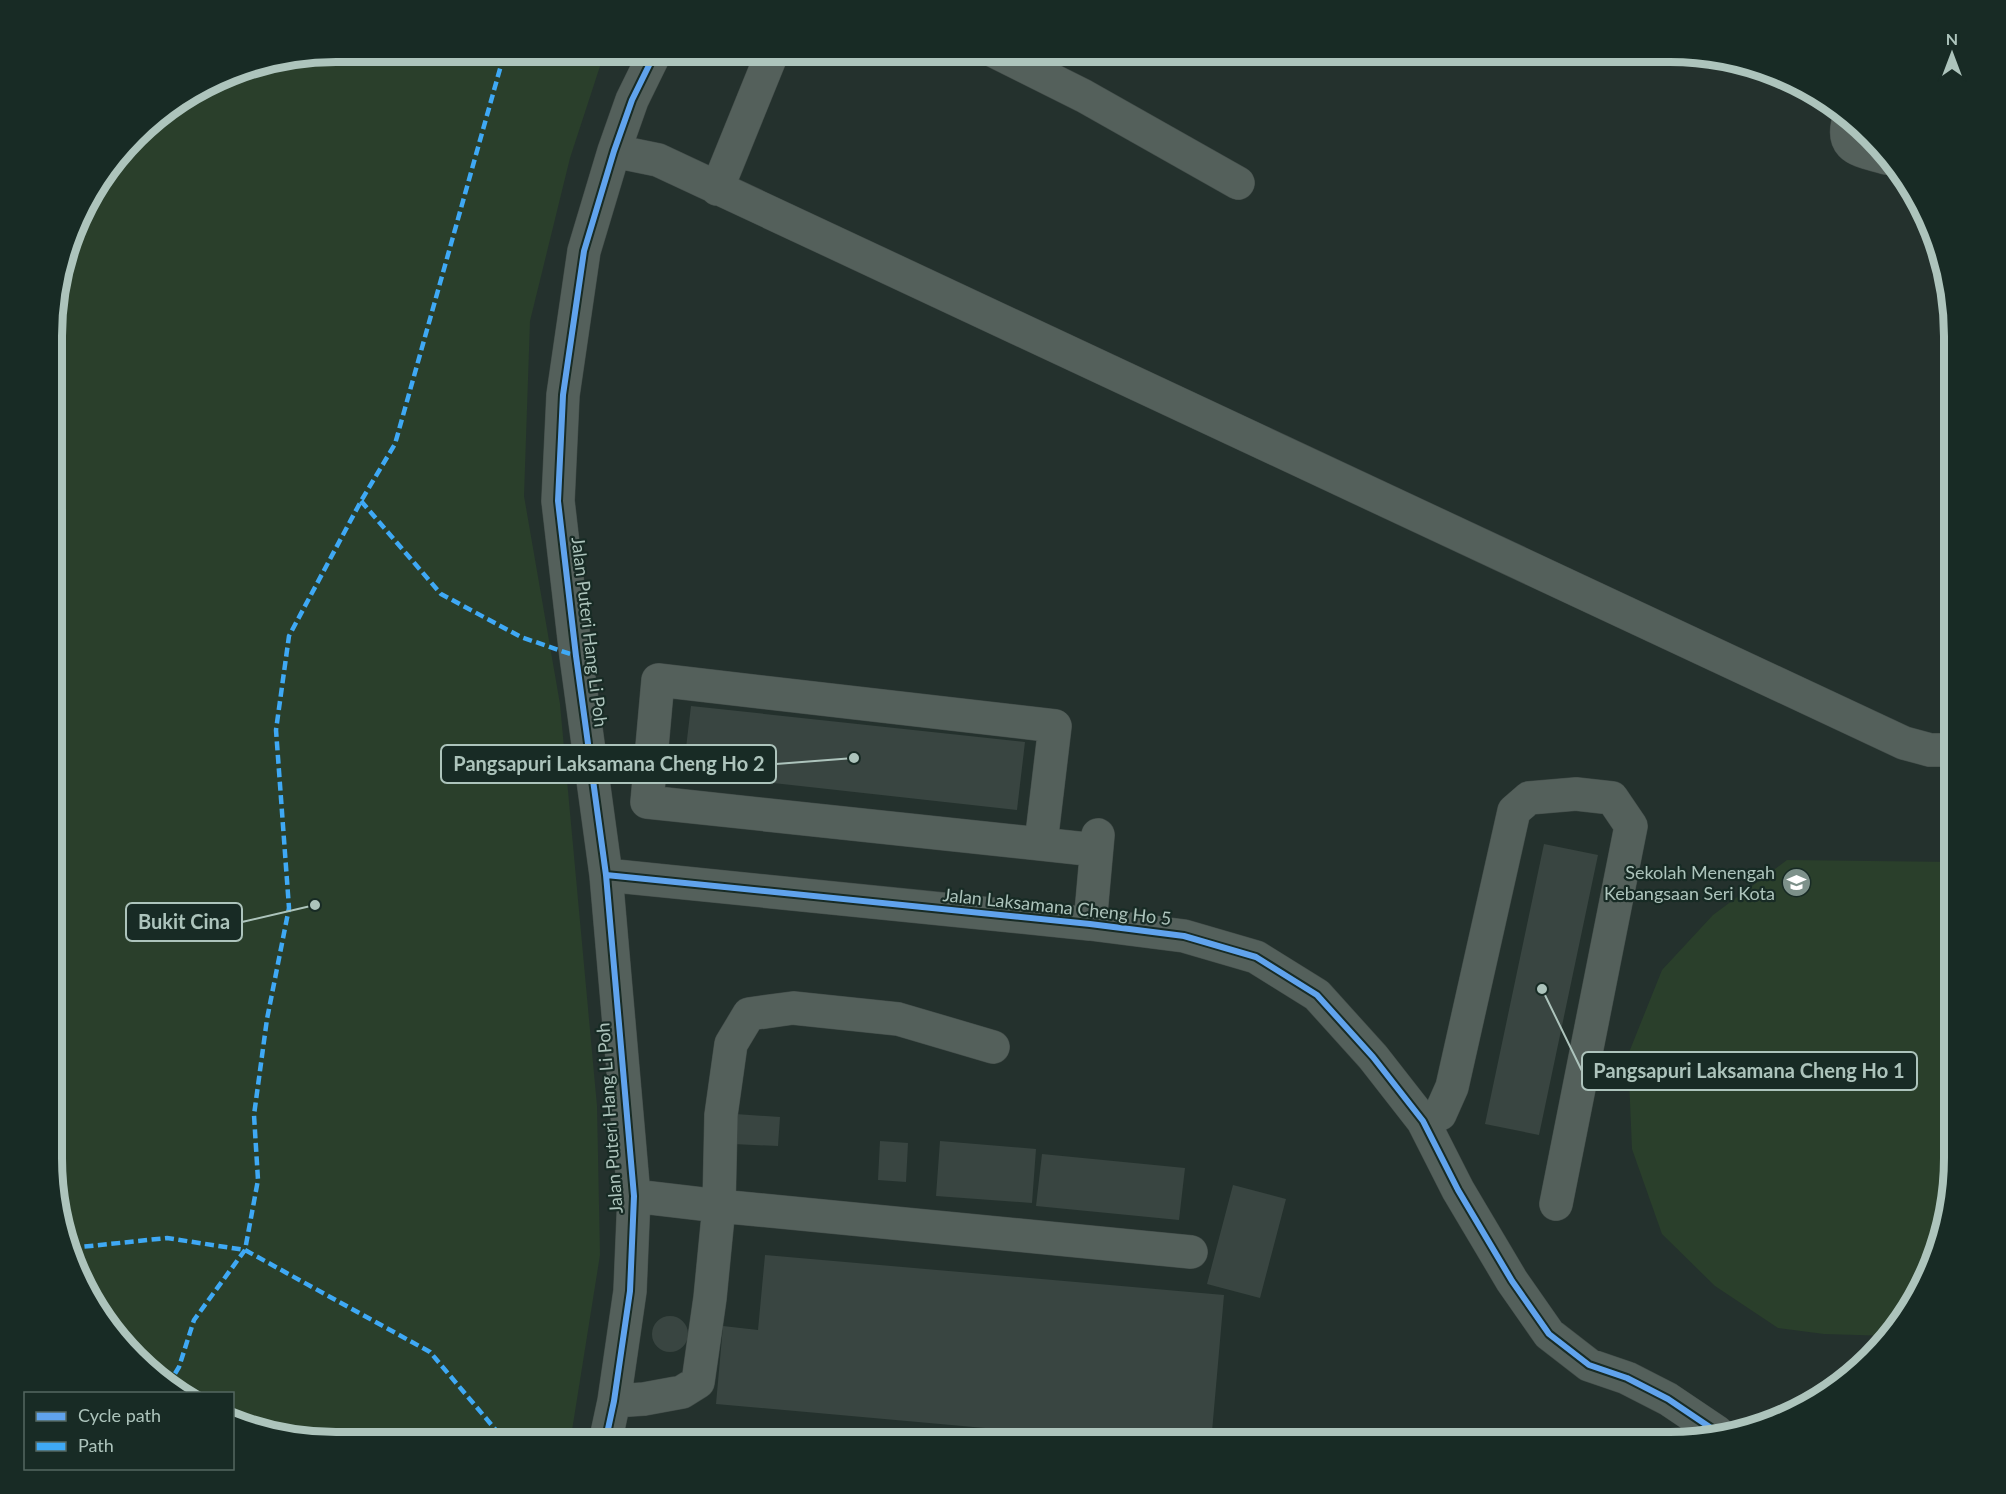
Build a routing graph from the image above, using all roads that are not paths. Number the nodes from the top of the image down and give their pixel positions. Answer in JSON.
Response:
{"nodes":[{"id":1,"x":651,"y":62,"type":"edge"},
{"id":2,"x":769,"y":62,"type":"edge"},
{"id":3,"x":1016,"y":62,"type":"edge"},
{"id":4,"x":1846,"y":126,"type":"edge"},
{"id":5,"x":614,"y":151,"type":"junction"},
{"id":6,"x":1876,"y":155,"type":"edge"},
{"id":7,"x":1238,"y":183,"type":"dead end"},
{"id":8,"x":717,"y":189,"type":"junction"},
{"id":9,"x":1944,"y":750,"type":"edge"},
{"id":10,"x":1041,"y":843,"type":"junction"},
{"id":11,"x":606,"y":875,"type":"junction"},
{"id":12,"x":1090,"y":924,"type":"junction"},
{"id":13,"x":993,"y":1047,"type":"dead end"},
{"id":14,"x":1423,"y":1121,"type":"junction"},
{"id":15,"x":634,"y":1196,"type":"junction"},
{"id":16,"x":1556,"y":1204,"type":"dead end"},
{"id":17,"x":719,"y":1206,"type":"junction"},
{"id":18,"x":1191,"y":1252,"type":"dead end"},
{"id":19,"x":614,"y":1401,"type":"junction"},
{"id":20,"x":1712,"y":1429,"type":"edge"},
{"id":21,"x":607,"y":1432,"type":"edge"}],
"edges":[{"from":1,"to":5,"type":"street","name":"Jalan Puteri Hang Li Poh"},
{"from":2,"to":8,"type":"street"},
{"from":3,"to":7,"type":"street"},
{"from":4,"to":6,"type":"street"},
{"from":5,"to":8,"type":"street"},
{"from":5,"to":11,"type":"street","name":"Jalan Puteri Hang Li Poh"},
{"from":8,"to":9,"type":"street"},
{"from":10,"to":10,"type":"street"},
{"from":10,"to":12,"type":"street"},
{"from":11,"to":12,"type":"street","name":"Jalan Laksamana Cheng Ho 5"},
{"from":11,"to":15,"type":"street","name":"Jalan Puteri Hang Li Poh"},
{"from":12,"to":14,"type":"street","name":"Jalan Laksamana Cheng Ho 5"},
{"from":13,"to":17,"type":"street"},
{"from":14,"to":16,"type":"street"},
{"from":14,"to":20,"type":"street","name":"Jalan Laksamana Cheng Ho 5"},
{"from":15,"to":17,"type":"street"},
{"from":15,"to":19,"type":"street","name":"Jalan Puteri Hang Li Poh"},
{"from":17,"to":18,"type":"street"},
{"from":17,"to":19,"type":"street"},
{"from":19,"to":21,"type":"street","name":"Jalan Puteri Hang Li Poh"}]}
